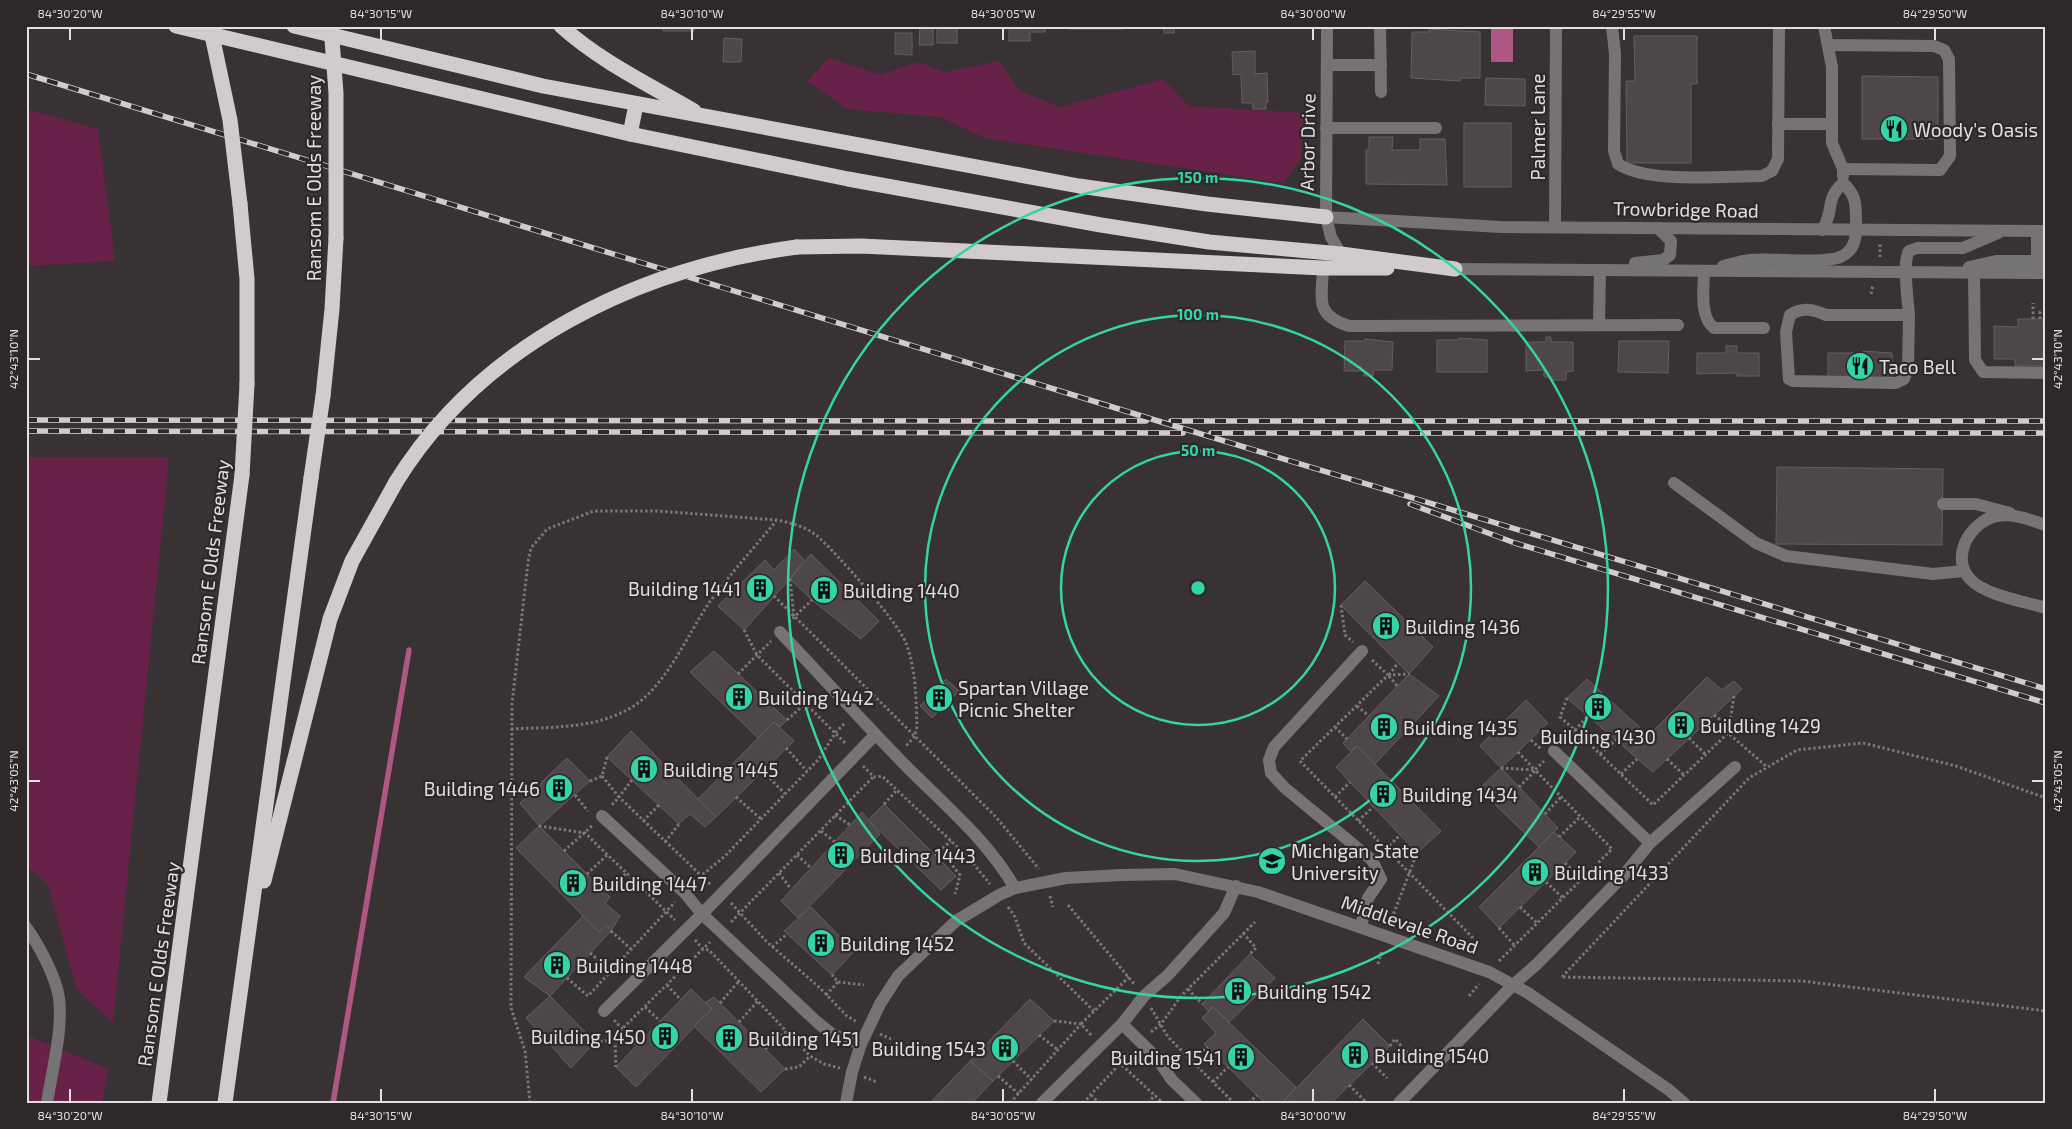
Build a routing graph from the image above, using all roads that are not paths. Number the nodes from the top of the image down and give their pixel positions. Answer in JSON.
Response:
{"nodes":[{"id":1,"x":176,"y":26,"type":"edge"},
{"id":2,"x":210,"y":26,"type":"edge"},
{"id":3,"x":294,"y":26,"type":"edge"},
{"id":4,"x":331,"y":26,"type":"edge"},
{"id":5,"x":561,"y":26,"type":"edge"},
{"id":6,"x":1327,"y":26,"type":"edge"},
{"id":7,"x":1380,"y":26,"type":"edge"},
{"id":8,"x":1556,"y":26,"type":"edge"},
{"id":9,"x":1612,"y":26,"type":"edge"},
{"id":10,"x":1779,"y":26,"type":"edge"},
{"id":11,"x":1824,"y":26,"type":"edge"},
{"id":12,"x":1828,"y":45,"type":"junction"},
{"id":13,"x":381,"y":49,"type":"junction"},
{"id":14,"x":1327,"y":65,"type":"junction"},
{"id":15,"x":1380,"y":65,"type":"junction"},
{"id":16,"x":1381,"y":92,"type":"dead end"},
{"id":17,"x":636,"y":104,"type":"junction"},
{"id":18,"x":702,"y":116,"type":"junction"},
{"id":19,"x":1778,"y":124,"type":"junction"},
{"id":20,"x":1832,"y":124,"type":"junction"},
{"id":21,"x":1326,"y":128,"type":"junction"},
{"id":22,"x":1436,"y":128,"type":"dead end"},
{"id":23,"x":630,"y":134,"type":"junction"},
{"id":24,"x":1843,"y":169,"type":"junction"},
{"id":25,"x":1843,"y":183,"type":"junction"},
{"id":26,"x":1326,"y":216,"type":"junction"},
{"id":27,"x":1555,"y":227,"type":"junction"},
{"id":28,"x":1658,"y":228,"type":"junction"},
{"id":29,"x":1822,"y":230,"type":"junction"},
{"id":30,"x":2005,"y":230,"type":"junction"},
{"id":31,"x":1856,"y":231,"type":"junction"},
{"id":32,"x":2041,"y":231,"type":"edge"},
{"id":33,"x":1341,"y":254,"type":"junction"},
{"id":34,"x":2042,"y":262,"type":"edge"},
{"id":35,"x":1322,"y":268,"type":"junction"},
{"id":36,"x":1455,"y":269,"type":"junction"},
{"id":37,"x":1568,"y":269,"type":"junction"},
{"id":38,"x":1600,"y":270,"type":"junction"},
{"id":39,"x":1704,"y":270,"type":"junction"},
{"id":40,"x":1906,"y":273,"type":"junction"},
{"id":41,"x":1947,"y":273,"type":"junction"},
{"id":42,"x":1974,"y":273,"type":"junction"},
{"id":43,"x":2046,"y":273,"type":"edge"},
{"id":44,"x":1909,"y":316,"type":"junction"},
{"id":45,"x":1599,"y":325,"type":"junction"},
{"id":46,"x":1678,"y":325,"type":"dead end"},
{"id":47,"x":1764,"y":328,"type":"dead end"},
{"id":48,"x":2046,"y":373,"type":"edge"},
{"id":49,"x":1674,"y":483,"type":"dead end"},
{"id":50,"x":1942,"y":504,"type":"dead end"},
{"id":51,"x":2024,"y":518,"type":"junction"},
{"id":52,"x":2046,"y":525,"type":"edge"},
{"id":53,"x":1963,"y":571,"type":"junction"},
{"id":54,"x":2046,"y":608,"type":"edge"},
{"id":55,"x":780,"y":632,"type":"road end"},
{"id":56,"x":1362,"y":652,"type":"road end"},
{"id":57,"x":875,"y":735,"type":"junction"},
{"id":58,"x":1554,"y":751,"type":"dead end"},
{"id":59,"x":1735,"y":767,"type":"dead end"},
{"id":60,"x":596,"y":815,"type":"road end"},
{"id":61,"x":1650,"y":843,"type":"junction"},
{"id":62,"x":1236,"y":886,"type":"junction"},
{"id":63,"x":1015,"y":888,"type":"junction"},
{"id":64,"x":702,"y":914,"type":"junction"},
{"id":65,"x":1361,"y":926,"type":"junction"},
{"id":66,"x":26,"y":927,"type":"edge"},
{"id":67,"x":244,"y":958,"type":"junction"},
{"id":68,"x":1513,"y":985,"type":"junction"},
{"id":69,"x":604,"y":1011,"type":"dead end"},
{"id":70,"x":1122,"y":1024,"type":"junction"},
{"id":71,"x":861,"y":1044,"type":"junction"},
{"id":72,"x":47,"y":1103,"type":"edge"},
{"id":73,"x":159,"y":1103,"type":"edge"},
{"id":74,"x":225,"y":1103,"type":"edge"},
{"id":75,"x":846,"y":1103,"type":"edge"},
{"id":76,"x":1042,"y":1103,"type":"edge"},
{"id":77,"x":1196,"y":1103,"type":"edge"},
{"id":78,"x":1399,"y":1103,"type":"edge"},
{"id":79,"x":1684,"y":1103,"type":"edge"}],
"edges":[{"from":1,"to":23,"type":"highway"},
{"from":2,"to":73,"type":"highway","name":"Ransom E Olds Freeway","bridge":true},
{"from":3,"to":13,"type":"highway"},
{"from":4,"to":13,"type":"highway"},
{"from":4,"to":67,"type":"highway","name":"Ransom E Olds Freeway","bridge":true},
{"from":5,"to":18,"type":"highway"},
{"from":6,"to":14,"type":"street","name":"Arbor Drive"},
{"from":7,"to":15,"type":"street"},
{"from":8,"to":27,"type":"street","name":"Palmer Lane"},
{"from":9,"to":19,"type":"street"},
{"from":10,"to":19,"type":"street"},
{"from":11,"to":12,"type":"street"},
{"from":12,"to":20,"type":"street"},
{"from":12,"to":24,"type":"street"},
{"from":13,"to":17,"type":"highway"},
{"from":14,"to":15,"type":"street"},
{"from":14,"to":21,"type":"street","name":"Arbor Drive"},
{"from":15,"to":16,"type":"street"},
{"from":17,"to":18,"type":"highway"},
{"from":17,"to":23,"type":"highway"},
{"from":18,"to":26,"type":"highway"},
{"from":19,"to":20,"type":"street"},
{"from":20,"to":24,"type":"street"},
{"from":21,"to":22,"type":"street"},
{"from":21,"to":26,"type":"street","name":"Arbor Drive"},
{"from":23,"to":33,"type":"highway"},
{"from":24,"to":25,"type":"street"},
{"from":25,"to":29,"type":"street"},
{"from":25,"to":31,"type":"street"},
{"from":26,"to":27,"type":"street","name":"Trowbridge Road"},
{"from":26,"to":33,"type":"street","name":"Arbor Drive"},
{"from":27,"to":28,"type":"street","name":"Trowbridge Road"},
{"from":28,"to":29,"type":"street","name":"Trowbridge Road"},
{"from":28,"to":37,"type":"street"},
{"from":29,"to":31,"type":"street","name":"Trowbridge Road"},
{"from":30,"to":31,"type":"street","name":"Trowbridge Road"},
{"from":30,"to":32,"type":"street","name":"Trowbridge Road"},
{"from":30,"to":40,"type":"street"},
{"from":31,"to":39,"type":"street"},
{"from":32,"to":34,"type":"street"},
{"from":33,"to":36,"type":"highway"},
{"from":34,"to":41,"type":"street"},
{"from":35,"to":36,"type":"highway"},
{"from":35,"to":45,"type":"street"},
{"from":35,"to":67,"type":"highway","bridge":true},
{"from":36,"to":37,"type":"street"},
{"from":37,"to":38,"type":"street"},
{"from":38,"to":39,"type":"street"},
{"from":38,"to":45,"type":"street"},
{"from":39,"to":40,"type":"street"},
{"from":39,"to":47,"type":"street"},
{"from":40,"to":41,"type":"street"},
{"from":40,"to":44,"type":"street"},
{"from":41,"to":42,"type":"street"},
{"from":42,"to":43,"type":"street"},
{"from":42,"to":48,"type":"street"},
{"from":44,"to":44,"type":"street"},
{"from":45,"to":46,"type":"street"},
{"from":49,"to":53,"type":"street"},
{"from":50,"to":51,"type":"street"},
{"from":51,"to":52,"type":"street"},
{"from":51,"to":53,"type":"street"},
{"from":53,"to":54,"type":"street"},
{"from":55,"to":57,"type":"street"},
{"from":56,"to":65,"type":"street"},
{"from":57,"to":63,"type":"street"},
{"from":57,"to":64,"type":"street"},
{"from":58,"to":61,"type":"street"},
{"from":59,"to":61,"type":"street"},
{"from":60,"to":64,"type":"street"},
{"from":61,"to":68,"type":"street"},
{"from":62,"to":63,"type":"street","name":"Middlevale Road"},
{"from":62,"to":65,"type":"street","name":"Middlevale Road"},
{"from":62,"to":70,"type":"street"},
{"from":63,"to":71,"type":"street","name":"Middlevale Road"},
{"from":64,"to":69,"type":"street"},
{"from":64,"to":71,"type":"street"},
{"from":65,"to":68,"type":"street","name":"Middlevale Road"},
{"from":66,"to":72,"type":"street"},
{"from":67,"to":74,"type":"highway","name":"Ransom E Olds Freeway"},
{"from":68,"to":78,"type":"street"},
{"from":68,"to":79,"type":"street","name":"Middlevale Road"},
{"from":70,"to":76,"type":"street"},
{"from":70,"to":77,"type":"street"},
{"from":71,"to":75,"type":"street","name":"Middlevale Road"}]}
